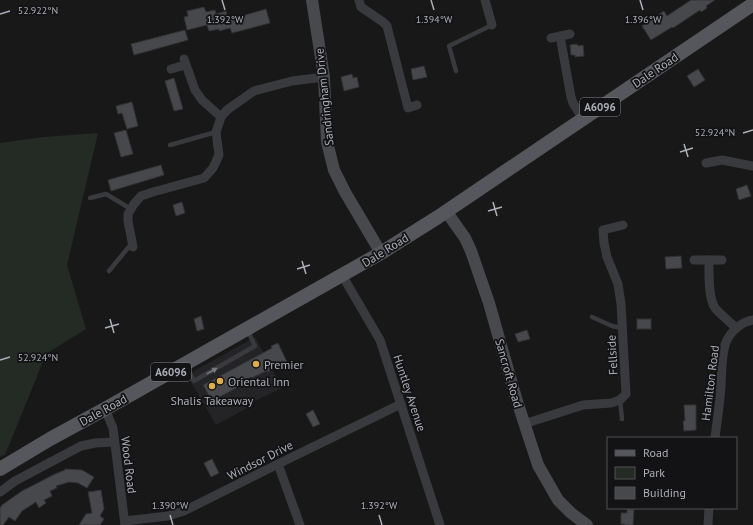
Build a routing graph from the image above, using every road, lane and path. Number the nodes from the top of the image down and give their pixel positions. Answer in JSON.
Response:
{"nodes":[{"id":1,"x":312,"y":0,"type":"edge"},
{"id":2,"x":359,"y":0,"type":"edge"},
{"id":3,"x":485,"y":0,"type":"edge"},
{"id":4,"x":753,"y":4,"type":"edge"},
{"id":5,"x":492,"y":25,"type":"joint"},
{"id":6,"x":560,"y":36,"type":"dead end"},
{"id":7,"x":171,"y":69,"type":"dead end"},
{"id":8,"x":456,"y":71,"type":"dead end"},
{"id":9,"x":324,"y":78,"type":"junction"},
{"id":10,"x":412,"y":106,"type":"dead end"},
{"id":11,"x":221,"y":117,"type":"junction"},
{"id":12,"x":583,"y":119,"type":"junction"},
{"id":13,"x":216,"y":132,"type":"junction"},
{"id":14,"x":170,"y":145,"type":"dead end"},
{"id":15,"x":706,"y":163,"type":"dead end"},
{"id":16,"x":753,"y":166,"type":"edge"},
{"id":17,"x":90,"y":198,"type":"dead end"},
{"id":18,"x":131,"y":209,"type":"junction"},
{"id":19,"x":446,"y":211,"type":"junction"},
{"id":20,"x":623,"y":225,"type":"dead end"},
{"id":21,"x":133,"y":245,"type":"joint"},
{"id":22,"x":381,"y":253,"type":"junction"},
{"id":23,"x":694,"y":260,"type":"dead end"},
{"id":24,"x":708,"y":260,"type":"junction"},
{"id":25,"x":722,"y":260,"type":"dead end"},
{"id":26,"x":109,"y":271,"type":"dead end"},
{"id":27,"x":342,"y":275,"type":"junction"},
{"id":28,"x":592,"y":317,"type":"dead end"},
{"id":29,"x":753,"y":320,"type":"edge"},
{"id":30,"x":622,"y":328,"type":"junction"},
{"id":31,"x":736,"y":328,"type":"junction"},
{"id":32,"x":247,"y":329,"type":"junction"},
{"id":33,"x":185,"y":364,"type":"junction"},
{"id":34,"x":620,"y":400,"type":"junction"},
{"id":35,"x":401,"y":404,"type":"junction"},
{"id":36,"x":105,"y":410,"type":"junction"},
{"id":37,"x":622,"y":419,"type":"dead end"},
{"id":38,"x":524,"y":424,"type":"junction"},
{"id":39,"x":716,"y":437,"type":"edge"},
{"id":40,"x":114,"y":442,"type":"junction"},
{"id":41,"x":278,"y":464,"type":"junction"},
{"id":42,"x":0,"y":469,"type":"edge"},
{"id":43,"x":0,"y":492,"type":"edge"},
{"id":44,"x":709,"y":509,"type":"edge"},
{"id":45,"x":125,"y":523,"type":"edge"},
{"id":46,"x":300,"y":525,"type":"edge"},
{"id":47,"x":440,"y":525,"type":"edge"},
{"id":48,"x":587,"y":525,"type":"edge"},
{"id":49,"x":708,"y":525,"type":"edge"}],
"edges":[{"from":1,"to":9,"type":"street","name":"Sandringham Drive"},
{"from":2,"to":10,"type":"street"},
{"from":3,"to":5,"type":"street"},
{"from":4,"to":12,"type":"main road","name":"Dale Road","number":"A6096"},
{"from":5,"to":8,"type":"lane"},
{"from":6,"to":12,"type":"street"},
{"from":7,"to":11,"type":"street"},
{"from":9,"to":11,"type":"street"},
{"from":9,"to":22,"type":"street","name":"Sandringham Drive"},
{"from":11,"to":13,"type":"street"},
{"from":12,"to":19,"type":"main road","name":"Dale Road","number":"A6096"},
{"from":13,"to":14,"type":"lane"},
{"from":13,"to":18,"type":"street"},
{"from":15,"to":16,"type":"street"},
{"from":17,"to":18,"type":"lane"},
{"from":18,"to":21,"type":"street"},
{"from":19,"to":22,"type":"main road","name":"Dale Road","number":"A6096"},
{"from":19,"to":38,"type":"street","name":"Sancroft Road"},
{"from":20,"to":30,"type":"street","name":"Fellside"},
{"from":21,"to":26,"type":"lane"},
{"from":22,"to":27,"type":"main road","name":"Dale Road","number":"A6096"},
{"from":23,"to":24,"type":"street"},
{"from":24,"to":25,"type":"street"},
{"from":24,"to":31,"type":"street"},
{"from":27,"to":32,"type":"main road","name":"Dale Road","number":"A6096"},
{"from":27,"to":35,"type":"street","name":"Huntley Avenue"},
{"from":28,"to":30,"type":"lane"},
{"from":29,"to":31,"type":"street"},
{"from":30,"to":34,"type":"street","name":"Fellside"},
{"from":31,"to":39,"type":"street","name":"Hamilton Road"},
{"from":32,"to":33,"type":"main road","name":"Dale Road","number":"A6096"},
{"from":33,"to":32,"type":"lane","one_way":true},
{"from":33,"to":36,"type":"main road","name":"Dale Road","number":"A6096"},
{"from":34,"to":37,"type":"lane"},
{"from":34,"to":38,"type":"street"},
{"from":35,"to":41,"type":"street","name":"Windsor Drive"},
{"from":35,"to":47,"type":"street","name":"Huntley Avenue"},
{"from":36,"to":40,"type":"street","name":"Wood Road"},
{"from":36,"to":42,"type":"main road","name":"Dale Road","number":"A6096"},
{"from":38,"to":48,"type":"street","name":"Sancroft Road"},
{"from":40,"to":43,"type":"street","name":"Dale Road"},
{"from":40,"to":45,"type":"street","name":"Wood Road"},
{"from":41,"to":45,"type":"street","name":"Windsor Drive"},
{"from":41,"to":46,"type":"street"},
{"from":44,"to":49,"type":"street"}]}
